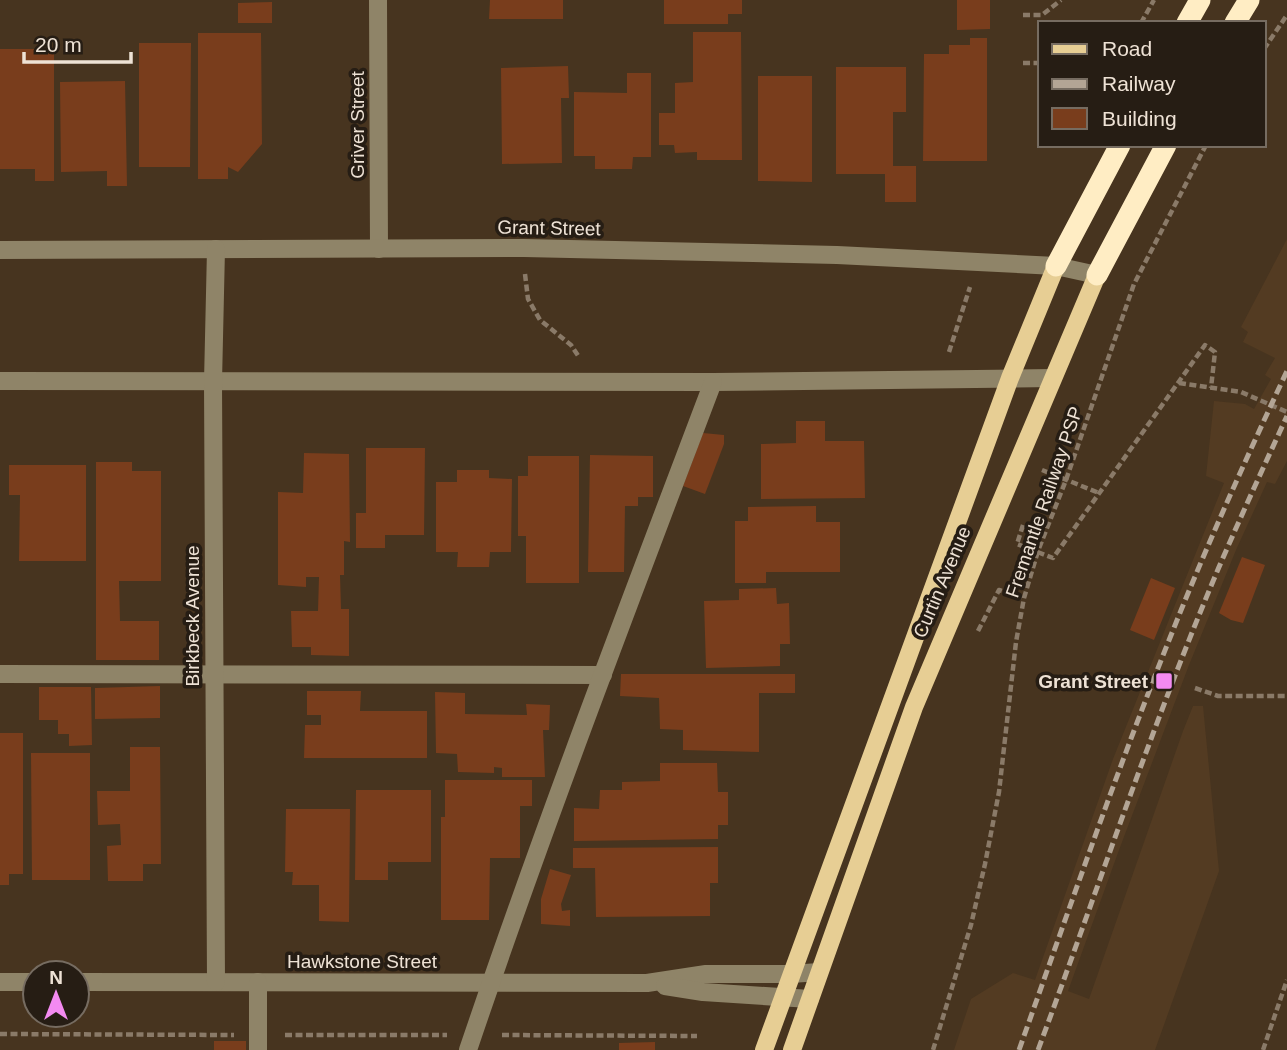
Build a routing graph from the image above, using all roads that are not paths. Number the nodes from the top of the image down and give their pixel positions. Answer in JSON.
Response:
{"nodes":[{"id":1,"x":378,"y":0,"type":"edge"},
{"id":2,"x":1200,"y":0,"type":"edge"},
{"id":3,"x":1249,"y":0,"type":"edge"},
{"id":4,"x":1188,"y":21,"type":"edge"},
{"id":5,"x":1236,"y":21,"type":"edge"},
{"id":6,"x":1119,"y":147,"type":"edge"},
{"id":7,"x":1165,"y":147,"type":"edge"},
{"id":8,"x":0,"y":250,"type":"edge"},
{"id":9,"x":216,"y":250,"type":"junction"},
{"id":10,"x":379,"y":250,"type":"junction"},
{"id":11,"x":1055,"y":266,"type":"junction"},
{"id":12,"x":1097,"y":275,"type":"junction"},
{"id":13,"x":1010,"y":378,"type":"junction"},
{"id":14,"x":1052,"y":378,"type":"junction"},
{"id":15,"x":0,"y":381,"type":"edge"},
{"id":16,"x":213,"y":382,"type":"junction"},
{"id":17,"x":713,"y":382,"type":"junction"},
{"id":18,"x":213,"y":673,"type":"junction"},
{"id":19,"x":0,"y":674,"type":"edge"},
{"id":20,"x":603,"y":675,"type":"junction"},
{"id":21,"x":819,"y":972,"type":"junction"},
{"id":22,"x":791,"y":974,"type":"junction"},
{"id":23,"x":0,"y":982,"type":"edge"},
{"id":24,"x":21,"y":982,"type":"edge"},
{"id":25,"x":91,"y":982,"type":"edge"},
{"id":26,"x":216,"y":982,"type":"junction"},
{"id":27,"x":258,"y":982,"type":"junction"},
{"id":28,"x":491,"y":982,"type":"junction"},
{"id":29,"x":647,"y":983,"type":"junction"},
{"id":30,"x":783,"y":998,"type":"junction"},
{"id":31,"x":810,"y":999,"type":"junction"},
{"id":32,"x":258,"y":1042,"type":"edge"},
{"id":33,"x":471,"y":1043,"type":"edge"},
{"id":34,"x":764,"y":1050,"type":"edge"},
{"id":35,"x":792,"y":1050,"type":"edge"}],
"edges":[{"from":1,"to":10,"type":"street","name":"Griver Street"},
{"from":2,"to":4,"type":"highway"},
{"from":3,"to":5,"type":"highway"},
{"from":6,"to":11,"type":"highway","name":"Curtin Avenue"},
{"from":7,"to":12,"type":"highway","name":"Curtin Avenue"},
{"from":8,"to":9,"type":"street","name":"Grant Street"},
{"from":9,"to":10,"type":"street","name":"Grant Street"},
{"from":9,"to":16,"type":"street","name":"Birkbeck Avenue"},
{"from":10,"to":11,"type":"street","name":"Grant Street"},
{"from":11,"to":12,"type":"street","name":"Grant Street"},
{"from":11,"to":13,"type":"main road","name":"Curtin Avenue"},
{"from":12,"to":14,"type":"main road","name":"Curtin Avenue"},
{"from":13,"to":14,"type":"street"},
{"from":13,"to":17,"type":"street"},
{"from":13,"to":22,"type":"main road","name":"Curtin Avenue"},
{"from":14,"to":21,"type":"main road","name":"Curtin Avenue"},
{"from":15,"to":16,"type":"street"},
{"from":16,"to":17,"type":"street"},
{"from":16,"to":18,"type":"street","name":"Birkbeck Avenue"},
{"from":17,"to":20,"type":"street"},
{"from":18,"to":19,"type":"street"},
{"from":18,"to":20,"type":"street"},
{"from":18,"to":26,"type":"street","name":"Birkbeck Avenue"},
{"from":20,"to":28,"type":"street"},
{"from":21,"to":22,"type":"street","name":"Hawkstone Street"},
{"from":21,"to":31,"type":"main road","name":"Curtin Avenue"},
{"from":22,"to":29,"type":"street","name":"Hawkstone Street"},
{"from":22,"to":30,"type":"main road","name":"Curtin Avenue"},
{"from":23,"to":24,"type":"street"},
{"from":25,"to":26,"type":"street","name":"Hawkstone Street"},
{"from":26,"to":27,"type":"street","name":"Hawkstone Street"},
{"from":27,"to":28,"type":"street","name":"Hawkstone Street"},
{"from":27,"to":32,"type":"street"},
{"from":28,"to":29,"type":"street","name":"Hawkstone Street"},
{"from":28,"to":33,"type":"street"},
{"from":29,"to":30,"type":"street","name":"Hawkstone Street"},
{"from":30,"to":31,"type":"street","name":"Hawkstone Street"},
{"from":30,"to":34,"type":"main road","name":"Curtin Avenue"},
{"from":31,"to":35,"type":"main road","name":"Curtin Avenue"}]}
